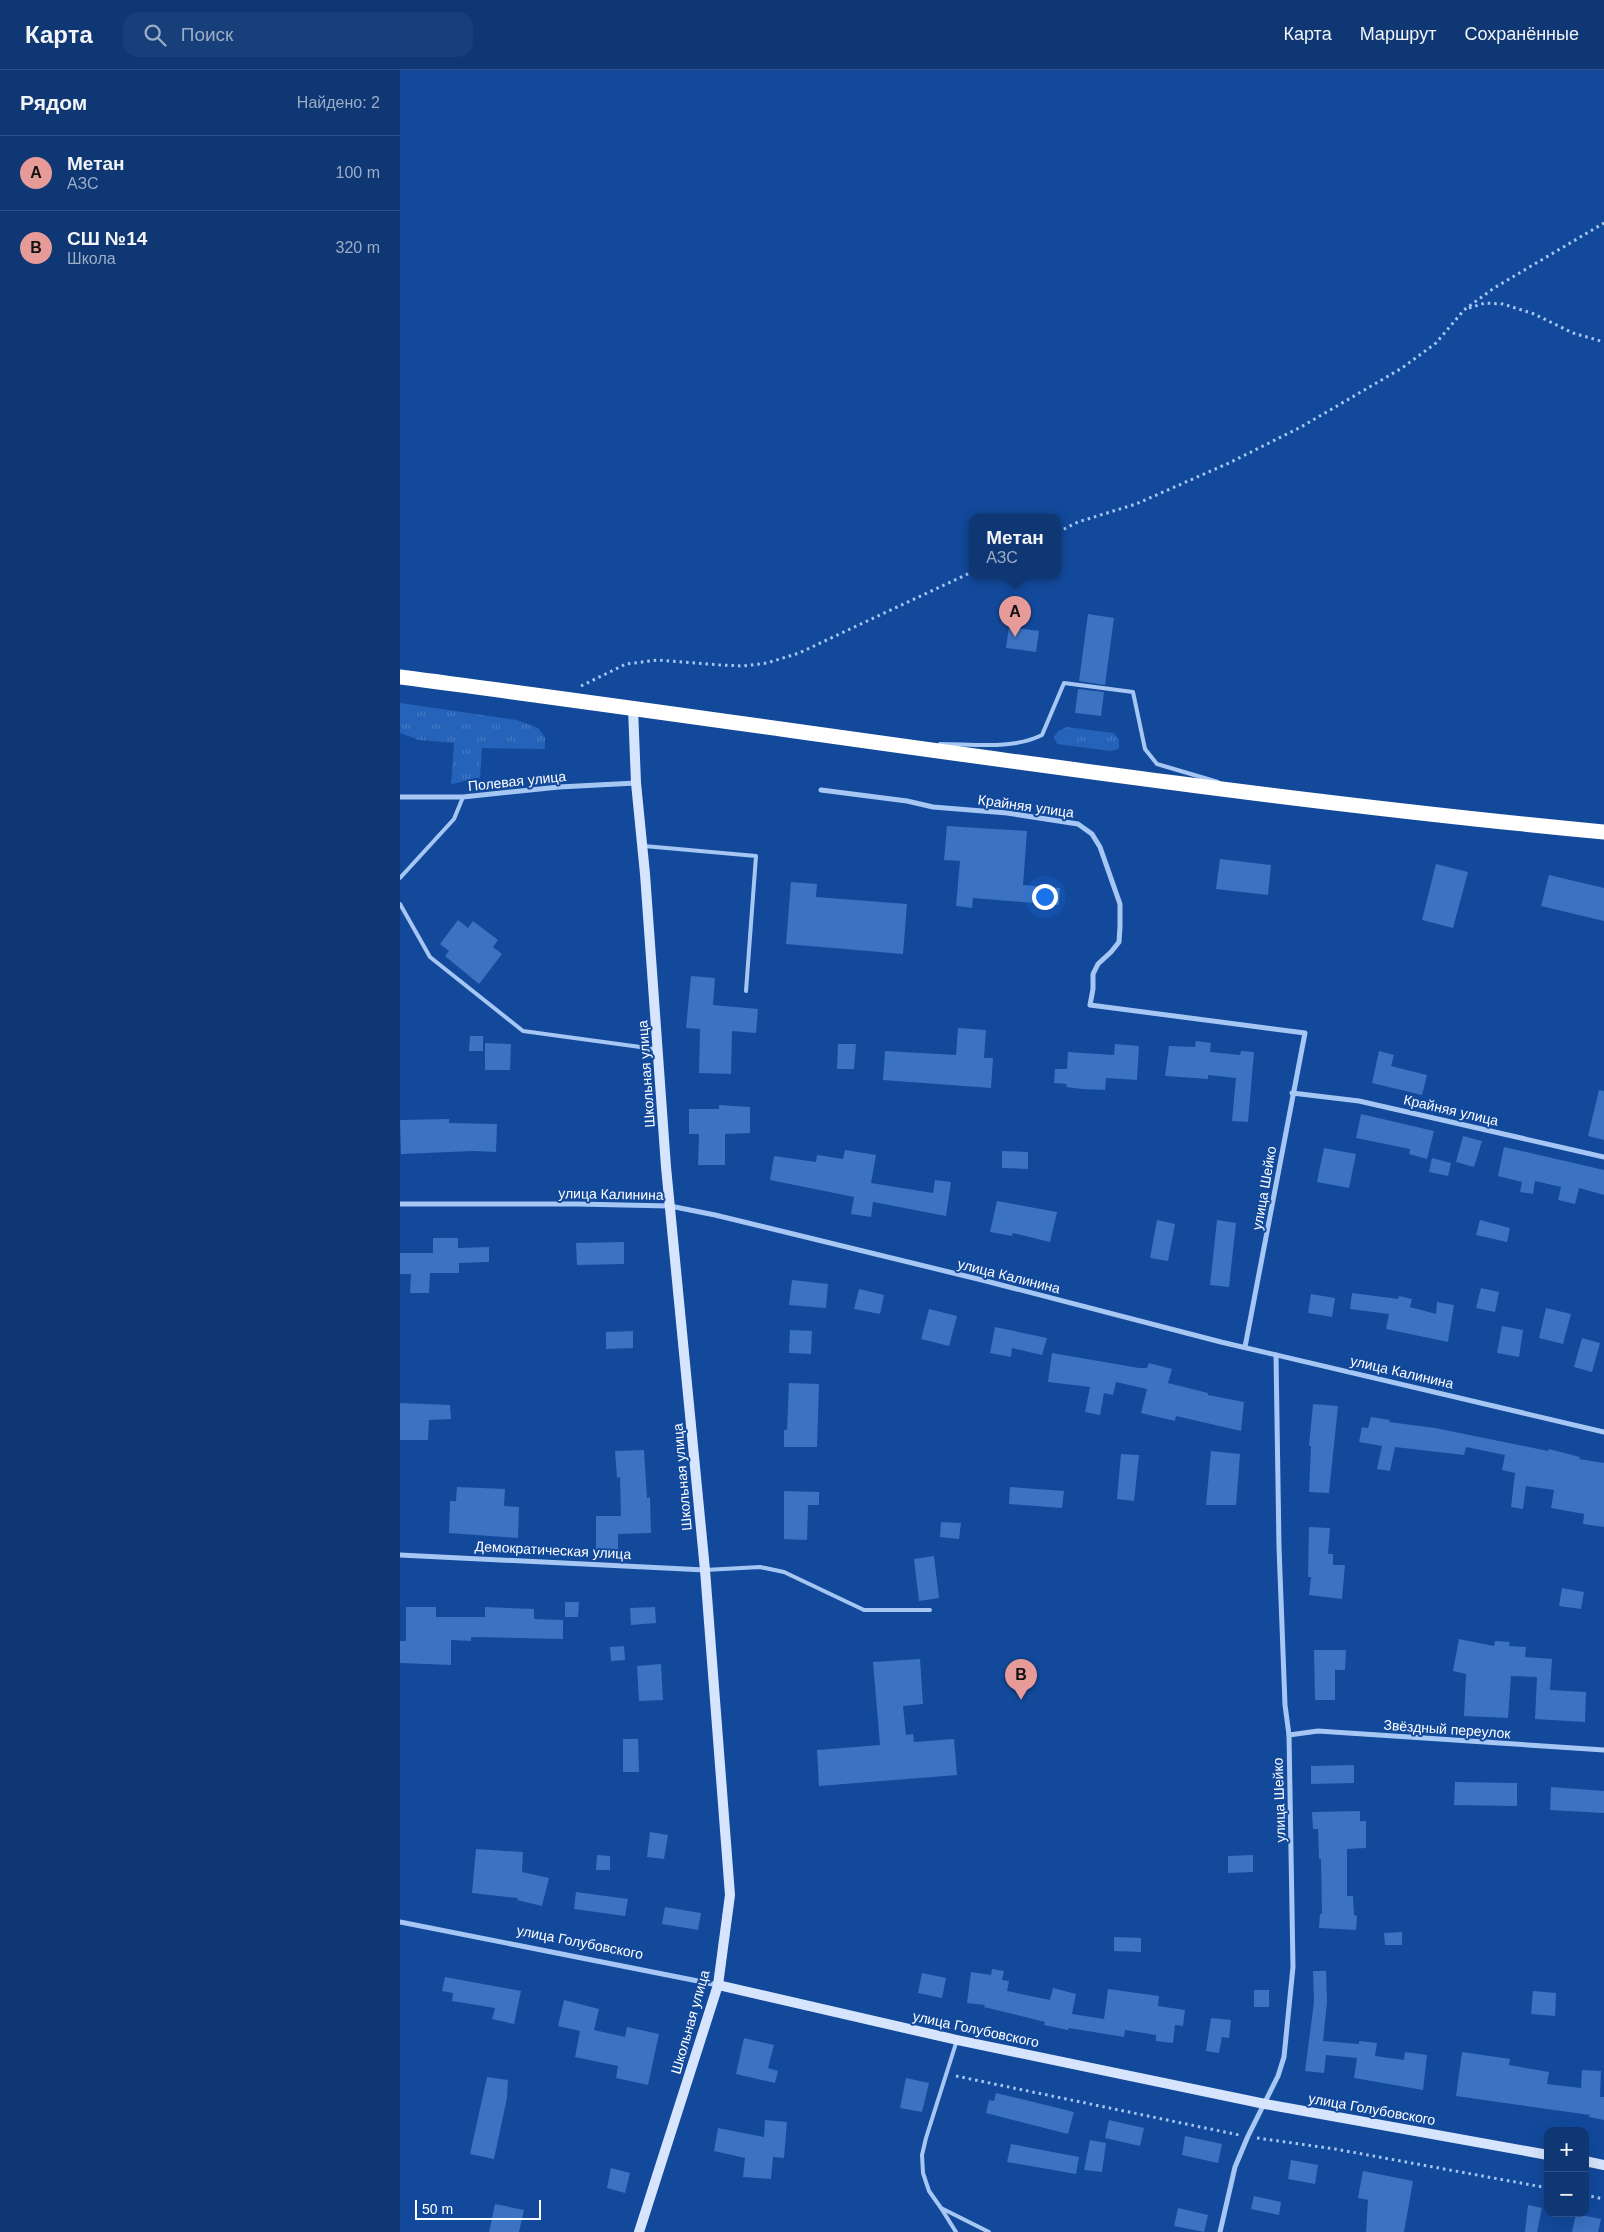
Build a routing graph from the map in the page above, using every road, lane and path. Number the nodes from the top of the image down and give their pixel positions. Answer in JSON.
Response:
{"nodes":[{"id":1,"x":1604,"y":224,"type":"edge"},
{"id":2,"x":1464,"y":310,"type":"junction"},
{"id":3,"x":1604,"y":342,"type":"edge"},
{"id":4,"x":1061,"y":530,"type":"edge"},
{"id":5,"x":969,"y":573,"type":"edge"},
{"id":6,"x":400,"y":677,"type":"edge"},
{"id":7,"x":556,"y":698,"type":"junction"},
{"id":8,"x":633,"y":708,"type":"junction"},
{"id":9,"x":904,"y":745,"type":"junction"},
{"id":10,"x":636,"y":783,"type":"junction"},
{"id":11,"x":821,"y":790,"type":"dead end"},
{"id":12,"x":1241,"y":790,"type":"junction"},
{"id":13,"x":400,"y":798,"type":"edge"},
{"id":14,"x":463,"y":798,"type":"junction"},
{"id":15,"x":1604,"y":832,"type":"edge"},
{"id":16,"x":642,"y":846,"type":"junction"},
{"id":17,"x":400,"y":878,"type":"edge"},
{"id":18,"x":400,"y":904,"type":"edge"},
{"id":19,"x":746,"y":991,"type":"dead end"},
{"id":20,"x":1305,"y":1033,"type":"joint"},
{"id":21,"x":658,"y":1049,"type":"junction"},
{"id":22,"x":1292,"y":1093,"type":"junction"},
{"id":23,"x":1604,"y":1157,"type":"edge"},
{"id":24,"x":400,"y":1204,"type":"edge"},
{"id":25,"x":670,"y":1206,"type":"junction"},
{"id":26,"x":1245,"y":1347,"type":"junction"},
{"id":27,"x":1276,"y":1355,"type":"junction"},
{"id":28,"x":1604,"y":1432,"type":"edge"},
{"id":29,"x":400,"y":1555,"type":"edge"},
{"id":30,"x":705,"y":1570,"type":"junction"},
{"id":31,"x":930,"y":1610,"type":"dead end"},
{"id":32,"x":1289,"y":1735,"type":"junction"},
{"id":33,"x":1604,"y":1750,"type":"edge"},
{"id":34,"x":400,"y":1922,"type":"edge"},
{"id":35,"x":718,"y":1985,"type":"junction"},
{"id":36,"x":957,"y":2040,"type":"junction"},
{"id":37,"x":1265,"y":2104,"type":"junction"},
{"id":38,"x":1544,"y":2153,"type":"edge"},
{"id":39,"x":1589,"y":2162,"type":"edge"},
{"id":40,"x":1604,"y":2164,"type":"edge"},
{"id":41,"x":1589,"y":2196,"type":"edge"},
{"id":42,"x":1604,"y":2199,"type":"edge"},
{"id":43,"x":941,"y":2208,"type":"junction"},
{"id":44,"x":638,"y":2232,"type":"edge"},
{"id":45,"x":956,"y":2232,"type":"edge"},
{"id":46,"x":989,"y":2232,"type":"edge"},
{"id":47,"x":1220,"y":2232,"type":"edge"}],
"edges":[{"from":1,"to":2,"type":"path"},
{"from":2,"to":3,"type":"path"},
{"from":2,"to":4,"type":"path"},
{"from":5,"to":7,"type":"path"},
{"from":6,"to":7,"type":"highway"},
{"from":7,"to":8,"type":"highway"},
{"from":8,"to":9,"type":"highway"},
{"from":8,"to":10,"type":"street","name":"Школьная улица"},
{"from":9,"to":12,"type":"highway"},
{"from":9,"to":12,"type":"lane"},
{"from":10,"to":14,"type":"street","name":"Полевая улица"},
{"from":10,"to":16,"type":"street","name":"Школьная улица"},
{"from":11,"to":20,"type":"street","name":"Крайняя улица"},
{"from":12,"to":15,"type":"highway"},
{"from":13,"to":14,"type":"street","name":"Полевая улица"},
{"from":14,"to":17,"type":"lane"},
{"from":16,"to":19,"type":"lane"},
{"from":16,"to":21,"type":"street","name":"Школьная улица"},
{"from":18,"to":21,"type":"lane"},
{"from":20,"to":22,"type":"street","name":"улица Шейко"},
{"from":21,"to":25,"type":"street","name":"Школьная улица"},
{"from":22,"to":23,"type":"street","name":"Крайняя улица"},
{"from":22,"to":26,"type":"street","name":"улица Шейко"},
{"from":24,"to":25,"type":"street","name":"улица Калинина"},
{"from":25,"to":26,"type":"street","name":"улица Калинина"},
{"from":25,"to":30,"type":"street","name":"Школьная улица"},
{"from":26,"to":27,"type":"street","name":"улица Калинина"},
{"from":27,"to":28,"type":"street","name":"улица Калинина"},
{"from":27,"to":32,"type":"street","name":"улица Шейко"},
{"from":29,"to":30,"type":"street","name":"Демократическая улица"},
{"from":30,"to":31,"type":"lane"},
{"from":30,"to":35,"type":"street","name":"Школьная улица"},
{"from":32,"to":33,"type":"street","name":"Звёздный переулок"},
{"from":32,"to":37,"type":"street","name":"улица Шейко"},
{"from":34,"to":35,"type":"street","name":"улица Голубовского"},
{"from":35,"to":36,"type":"street","name":"улица Голубовского"},
{"from":35,"to":44,"type":"street","name":"Школьная улица"},
{"from":36,"to":37,"type":"street","name":"улица Голубовского"},
{"from":36,"to":43,"type":"lane"},
{"from":37,"to":38,"type":"street","name":"улица Голубовского"},
{"from":37,"to":47,"type":"street","name":"улица Шейко"},
{"from":39,"to":40,"type":"street"},
{"from":41,"to":42,"type":"path"},
{"from":43,"to":45,"type":"lane"},
{"from":43,"to":46,"type":"lane"}]}
